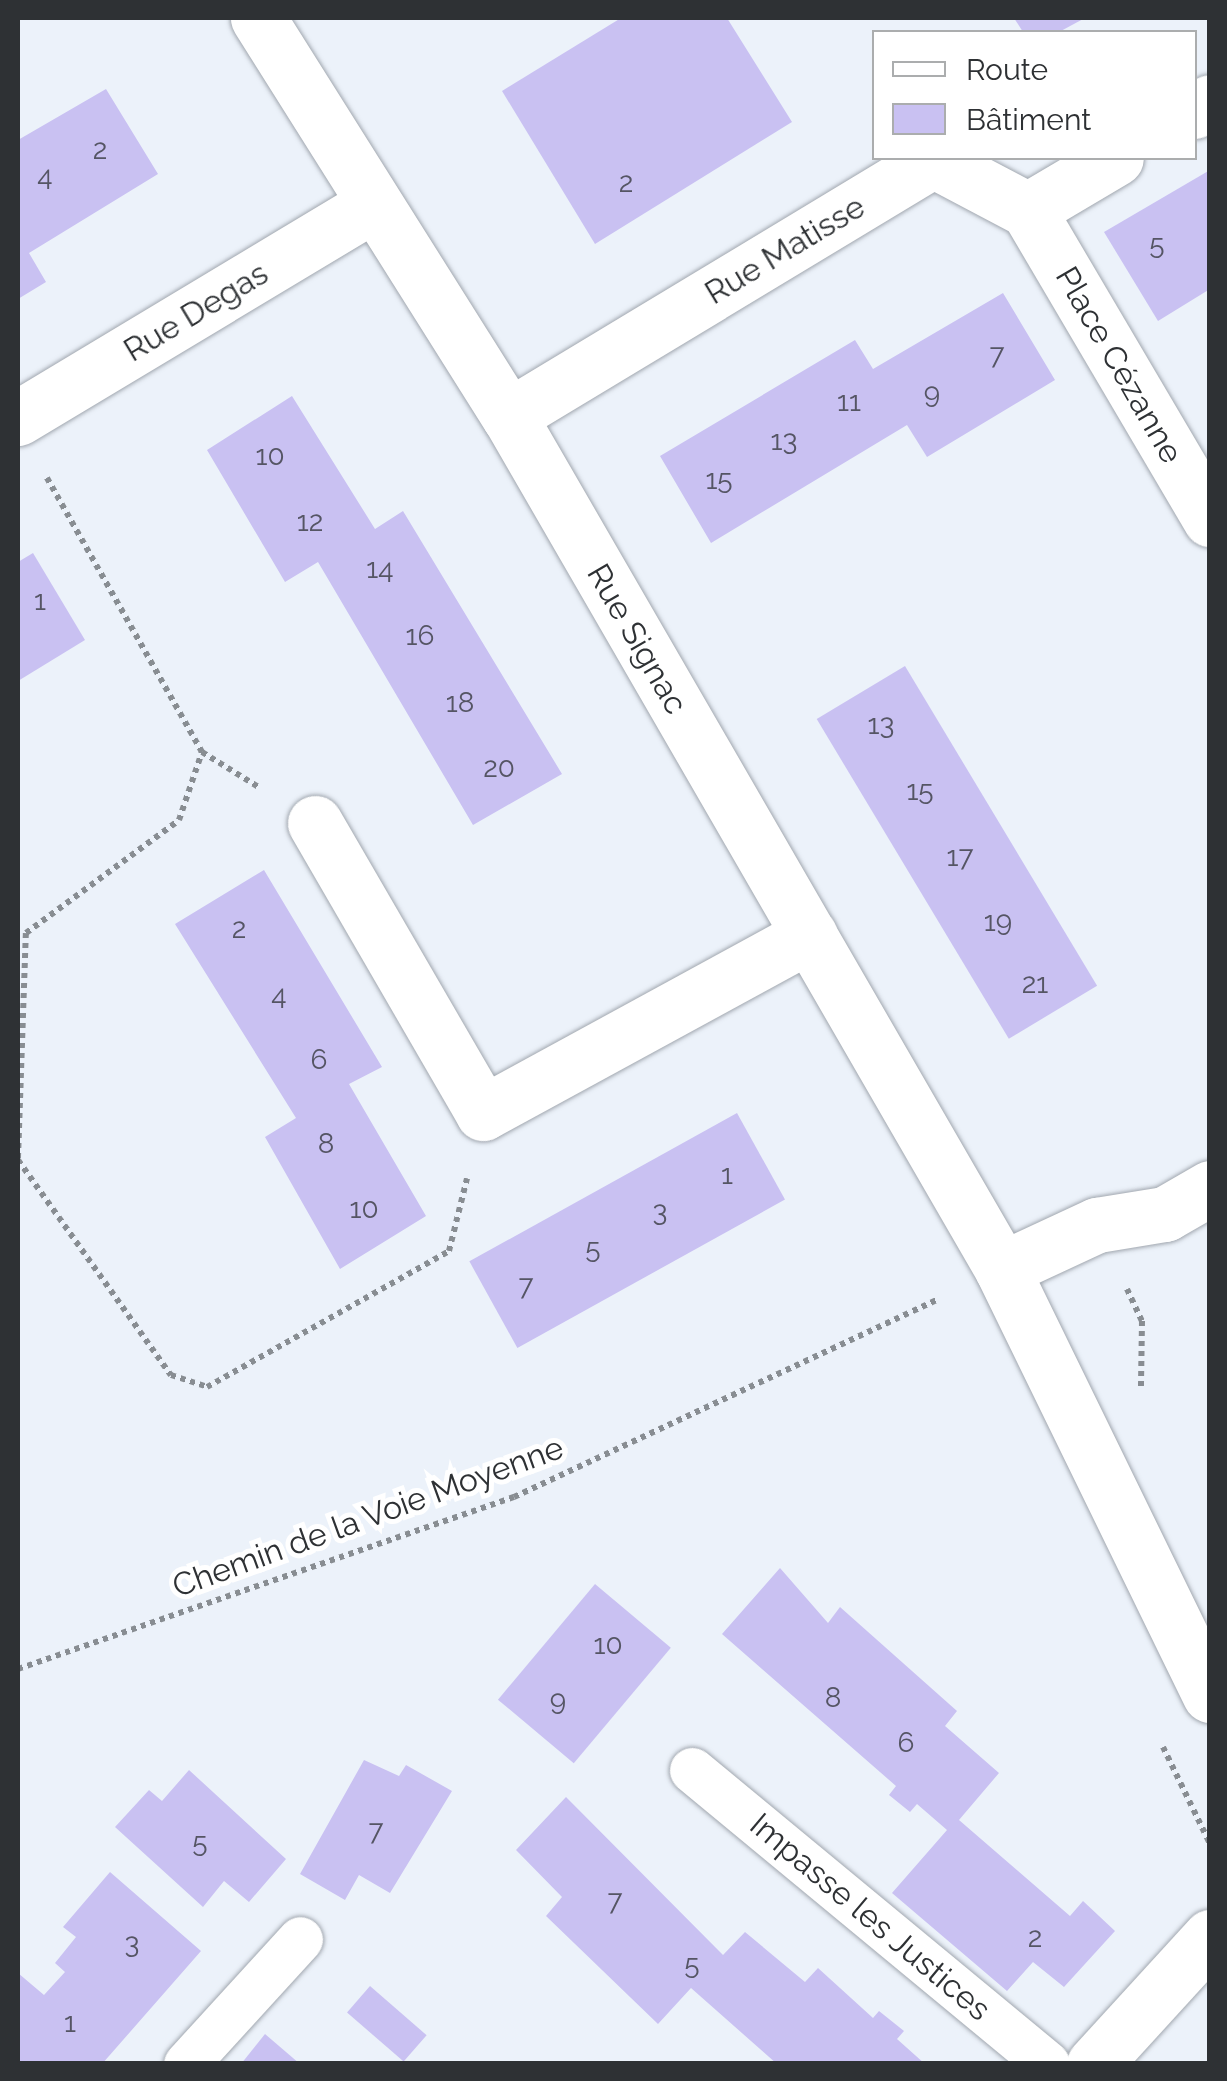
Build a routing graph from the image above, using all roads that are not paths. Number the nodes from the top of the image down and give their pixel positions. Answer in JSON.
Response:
{"nodes":[{"id":1,"x":258,"y":18,"type":"edge"},
{"id":2,"x":1113,"y":160,"type":"edge"},
{"id":3,"x":373,"y":205,"type":"junction"},
{"id":4,"x":1028,"y":210,"type":"junction"},
{"id":5,"x":510,"y":416,"type":"junction"},
{"id":6,"x":27,"y":438,"type":"edge"},
{"id":7,"x":1210,"y":520,"type":"edge"},
{"id":8,"x":315,"y":823,"type":"dead end"},
{"id":9,"x":810,"y":935,"type":"junction"},
{"id":10,"x":1210,"y":1188,"type":"edge"},
{"id":11,"x":1002,"y":1269,"type":"junction"},
{"id":12,"x":1210,"y":1695,"type":"edge"},
{"id":13,"x":692,"y":1770,"type":"dead end"},
{"id":14,"x":1210,"y":1936,"type":"edge"},
{"id":15,"x":300,"y":1939,"type":"dead end"},
{"id":16,"x":186,"y":2064,"type":"edge"},
{"id":17,"x":1047,"y":2064,"type":"edge"},
{"id":18,"x":1094,"y":2064,"type":"edge"}],
"edges":[{"from":1,"to":3,"type":"street","name":"Rue Signac"},
{"from":2,"to":4,"type":"street"},
{"from":3,"to":5,"type":"street","name":"Rue Signac"},
{"from":3,"to":6,"type":"street","name":"Rue Degas"},
{"from":4,"to":5,"type":"street","name":"Rue Matisse"},
{"from":4,"to":7,"type":"street","name":"Place Cézanne"},
{"from":5,"to":9,"type":"street","name":"Rue Signac"},
{"from":8,"to":9,"type":"street"},
{"from":9,"to":11,"type":"street","name":"Rue Signac"},
{"from":10,"to":11,"type":"street"},
{"from":11,"to":12,"type":"street","name":"Rue Signac"},
{"from":13,"to":17,"type":"lane","name":"Impasse les Justices"},
{"from":14,"to":18,"type":"street"},
{"from":15,"to":16,"type":"lane"}]}
